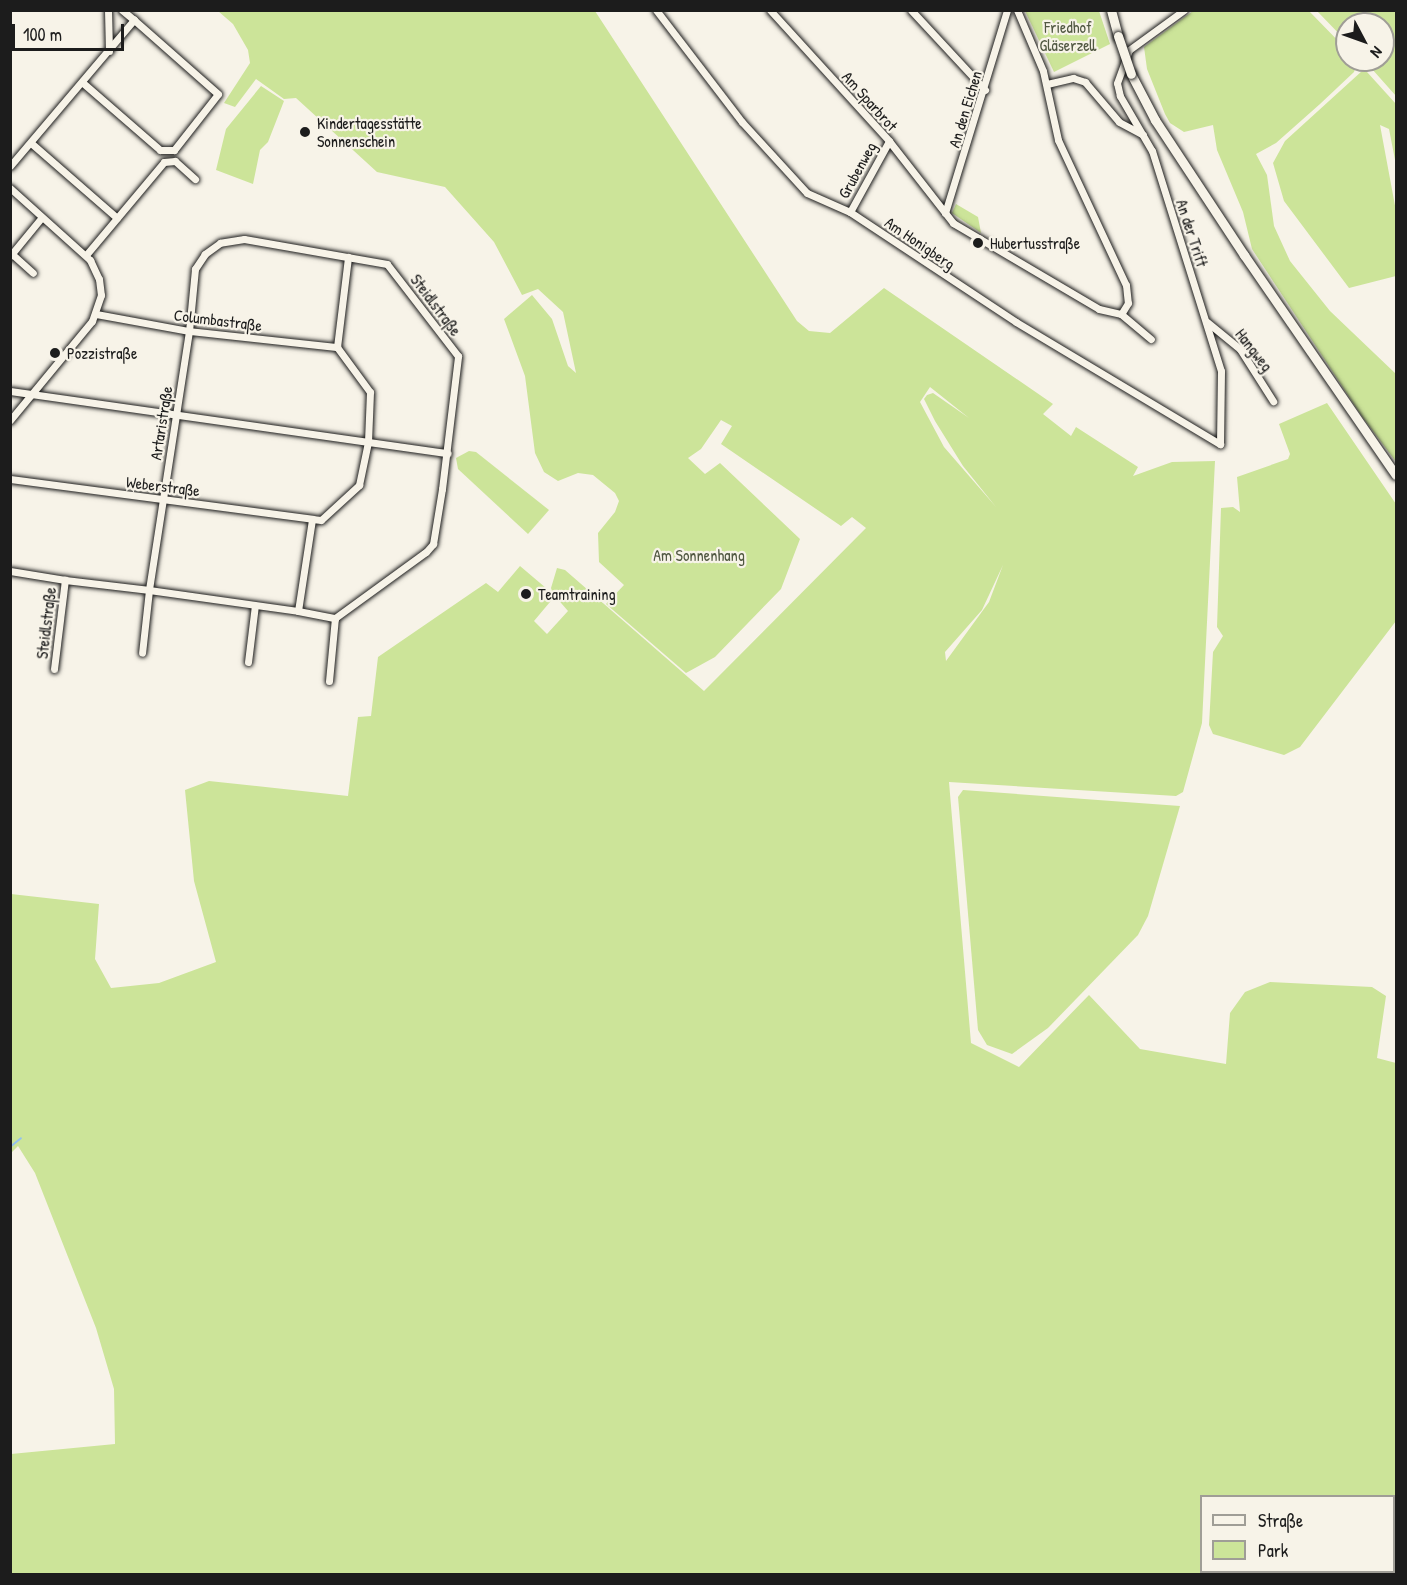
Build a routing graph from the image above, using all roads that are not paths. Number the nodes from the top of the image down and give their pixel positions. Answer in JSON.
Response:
{"nodes":[{"id":1,"x":108,"y":10,"type":"edge"},
{"id":2,"x":122,"y":10,"type":"edge"},
{"id":3,"x":656,"y":10,"type":"edge"},
{"id":4,"x":770,"y":10,"type":"edge"},
{"id":5,"x":911,"y":10,"type":"edge"},
{"id":6,"x":1007,"y":10,"type":"edge"},
{"id":7,"x":1017,"y":10,"type":"edge"},
{"id":8,"x":1111,"y":10,"type":"edge"},
{"id":9,"x":1184,"y":10,"type":"edge"},
{"id":10,"x":134,"y":20,"type":"junction"},
{"id":11,"x":110,"y":51,"type":"junction"},
{"id":12,"x":83,"y":83,"type":"junction"},
{"id":13,"x":1047,"y":84,"type":"junction"},
{"id":14,"x":985,"y":90,"type":"junction"},
{"id":15,"x":1143,"y":135,"type":"junction"},
{"id":16,"x":889,"y":141,"type":"junction"},
{"id":17,"x":31,"y":143,"type":"junction"},
{"id":18,"x":10,"y":166,"type":"edge"},
{"id":19,"x":195,"y":179,"type":"dead end"},
{"id":20,"x":10,"y":188,"type":"edge"},
{"id":21,"x":850,"y":212,"type":"junction"},
{"id":22,"x":945,"y":213,"type":"junction"},
{"id":23,"x":42,"y":217,"type":"junction"},
{"id":24,"x":117,"y":218,"type":"junction"},
{"id":25,"x":11,"y":255,"type":"edge"},
{"id":26,"x":86,"y":255,"type":"junction"},
{"id":27,"x":348,"y":257,"type":"junction"},
{"id":28,"x":33,"y":273,"type":"dead end"},
{"id":29,"x":96,"y":314,"type":"junction"},
{"id":30,"x":1121,"y":314,"type":"junction"},
{"id":31,"x":1207,"y":322,"type":"junction"},
{"id":32,"x":189,"y":331,"type":"junction"},
{"id":33,"x":1151,"y":339,"type":"dead end"},
{"id":34,"x":338,"y":347,"type":"junction"},
{"id":35,"x":10,"y":391,"type":"edge"},
{"id":36,"x":32,"y":394,"type":"junction"},
{"id":37,"x":1273,"y":401,"type":"dead end"},
{"id":38,"x":176,"y":414,"type":"junction"},
{"id":39,"x":10,"y":420,"type":"edge"},
{"id":40,"x":368,"y":442,"type":"junction"},
{"id":41,"x":1220,"y":444,"type":"joint"},
{"id":42,"x":447,"y":453,"type":"junction"},
{"id":43,"x":1396,"y":475,"type":"edge"},
{"id":44,"x":10,"y":479,"type":"edge"},
{"id":45,"x":163,"y":500,"type":"junction"},
{"id":46,"x":312,"y":519,"type":"junction"},
{"id":47,"x":10,"y":571,"type":"edge"},
{"id":48,"x":65,"y":580,"type":"junction"},
{"id":49,"x":149,"y":590,"type":"junction"},
{"id":50,"x":255,"y":605,"type":"junction"},
{"id":51,"x":298,"y":611,"type":"junction"},
{"id":52,"x":335,"y":618,"type":"junction"},
{"id":53,"x":142,"y":653,"type":"dead end"},
{"id":54,"x":248,"y":662,"type":"dead end"},
{"id":55,"x":54,"y":669,"type":"dead end"},
{"id":56,"x":328,"y":681,"type":"dead end"}],
"edges":[{"from":1,"to":11,"type":"street"},
{"from":2,"to":10,"type":"street"},
{"from":3,"to":21,"type":"street","name":"Am Honigberg"},
{"from":4,"to":16,"type":"street","name":"Am Sparbrot"},
{"from":5,"to":14,"type":"street"},
{"from":6,"to":14,"type":"street","name":"An den Eichen"},
{"from":7,"to":13,"type":"street"},
{"from":8,"to":43,"type":"main road","bridge":true},
{"from":9,"to":15,"type":"street","name":"An der Trift"},
{"from":10,"to":11,"type":"street"},
{"from":10,"to":12,"type":"street"},
{"from":11,"to":12,"type":"street"},
{"from":12,"to":17,"type":"street"},
{"from":13,"to":15,"type":"street"},
{"from":13,"to":30,"type":"street"},
{"from":14,"to":22,"type":"street","name":"An den Eichen"},
{"from":15,"to":31,"type":"street","name":"An der Trift"},
{"from":16,"to":21,"type":"street","name":"Grubenweg"},
{"from":16,"to":22,"type":"street","name":"Am Sparbrot"},
{"from":17,"to":18,"type":"street"},
{"from":17,"to":24,"type":"street"},
{"from":19,"to":24,"type":"street"},
{"from":20,"to":23,"type":"street"},
{"from":21,"to":41,"type":"street","name":"Am Honigberg"},
{"from":22,"to":30,"type":"street"},
{"from":23,"to":25,"type":"street"},
{"from":23,"to":26,"type":"street"},
{"from":24,"to":26,"type":"street"},
{"from":25,"to":28,"type":"street"},
{"from":26,"to":29,"type":"street"},
{"from":27,"to":32,"type":"street","name":"Steidlstraße"},
{"from":27,"to":34,"type":"street"},
{"from":27,"to":42,"type":"street","name":"Steidlstraße"},
{"from":29,"to":32,"type":"street","name":"Columbastraße"},
{"from":29,"to":36,"type":"street"},
{"from":30,"to":33,"type":"street"},
{"from":31,"to":37,"type":"street","name":"Hangweg"},
{"from":31,"to":41,"type":"street","name":"An der Trift"},
{"from":32,"to":34,"type":"street","name":"Columbastraße"},
{"from":32,"to":38,"type":"street","name":"Artaristraße"},
{"from":34,"to":40,"type":"street"},
{"from":35,"to":36,"type":"street"},
{"from":36,"to":38,"type":"street"},
{"from":36,"to":39,"type":"street"},
{"from":38,"to":40,"type":"street"},
{"from":38,"to":45,"type":"street","name":"Artaristraße"},
{"from":40,"to":42,"type":"street"},
{"from":40,"to":46,"type":"street"},
{"from":42,"to":52,"type":"street","name":"Steidlstraße"},
{"from":44,"to":45,"type":"street","name":"Weberstraße"},
{"from":45,"to":46,"type":"street","name":"Weberstraße"},
{"from":45,"to":49,"type":"street","name":"Artaristraße"},
{"from":46,"to":51,"type":"street"},
{"from":47,"to":48,"type":"street","name":"Steidlstraße"},
{"from":48,"to":49,"type":"street","name":"Steidlstraße"},
{"from":48,"to":55,"type":"street","name":"Steidlstraße"},
{"from":49,"to":50,"type":"street","name":"Steidlstraße"},
{"from":49,"to":53,"type":"street"},
{"from":50,"to":51,"type":"street","name":"Steidlstraße"},
{"from":50,"to":54,"type":"street"},
{"from":51,"to":52,"type":"street","name":"Steidlstraße"},
{"from":52,"to":56,"type":"street"}]}
